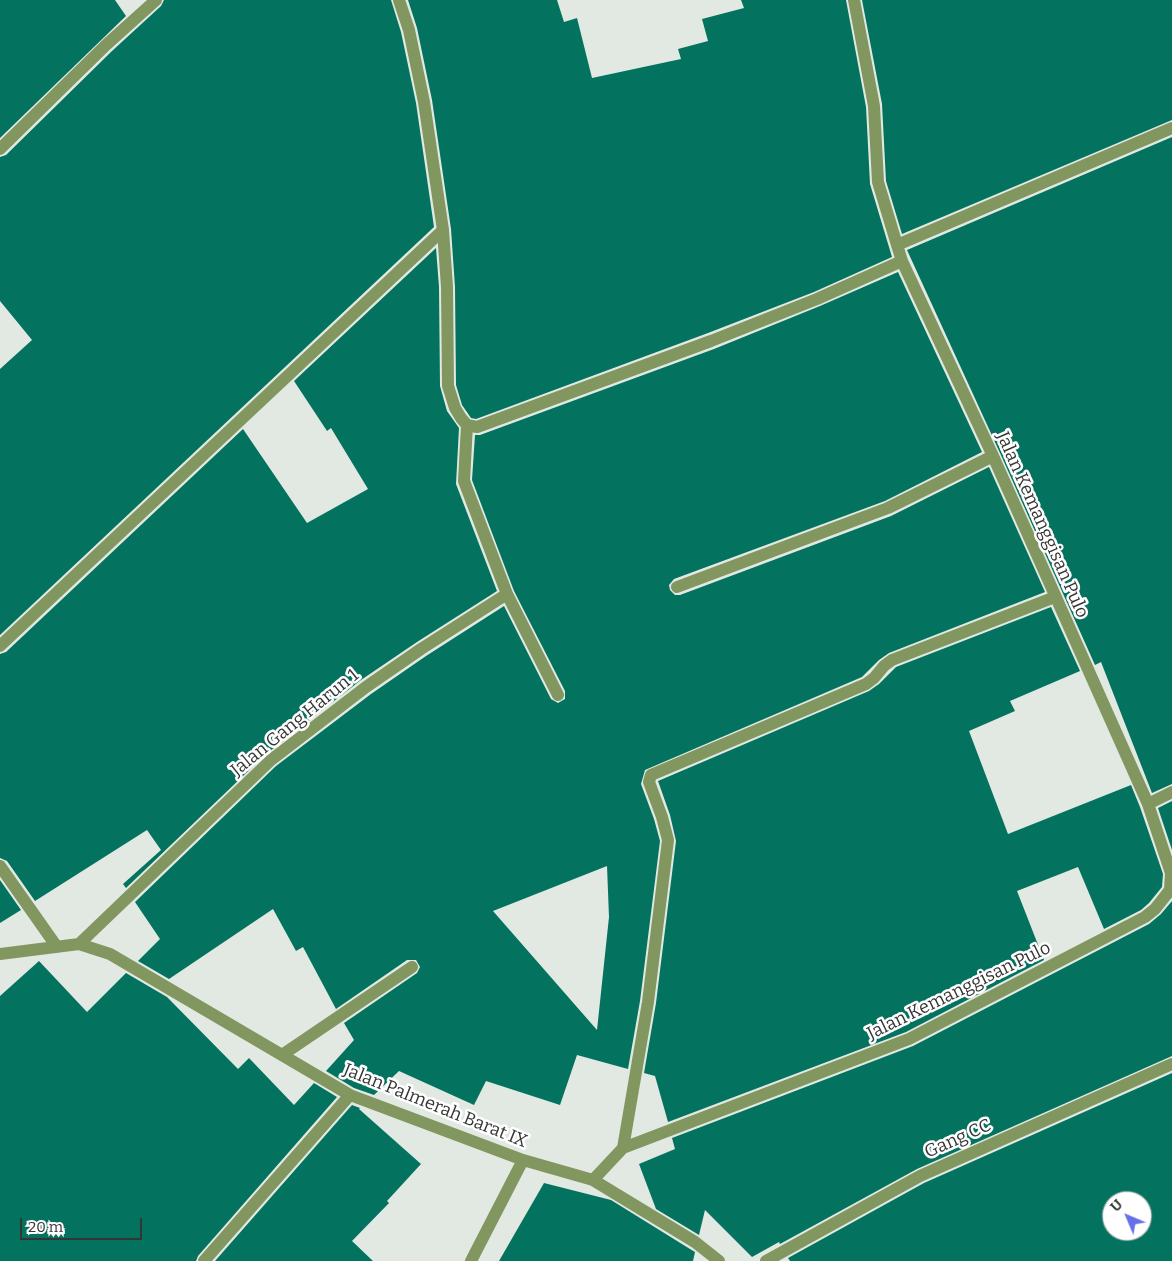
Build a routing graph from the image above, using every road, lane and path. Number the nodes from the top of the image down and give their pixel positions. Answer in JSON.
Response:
{"nodes":[{"id":1,"x":156,"y":0,"type":"edge"},
{"id":2,"x":398,"y":0,"type":"edge"},
{"id":3,"x":854,"y":0,"type":"edge"},
{"id":4,"x":1172,"y":128,"type":"edge"},
{"id":5,"x":0,"y":149,"type":"edge"},
{"id":6,"x":442,"y":230,"type":"junction"},
{"id":7,"x":897,"y":245,"type":"junction"},
{"id":8,"x":902,"y":261,"type":"junction"},
{"id":9,"x":468,"y":425,"type":"junction"},
{"id":10,"x":992,"y":456,"type":"junction"},
{"id":11,"x":677,"y":587,"type":"dead end"},
{"id":12,"x":507,"y":594,"type":"junction"},
{"id":13,"x":1055,"y":596,"type":"junction"},
{"id":14,"x":0,"y":646,"type":"edge"},
{"id":15,"x":558,"y":695,"type":"dead end"},
{"id":16,"x":1172,"y":792,"type":"edge"},
{"id":17,"x":1148,"y":804,"type":"junction"},
{"id":18,"x":0,"y":866,"type":"edge"},
{"id":19,"x":79,"y":944,"type":"junction"},
{"id":20,"x":56,"y":947,"type":"junction"},
{"id":21,"x":0,"y":954,"type":"edge"},
{"id":22,"x":412,"y":967,"type":"dead end"},
{"id":23,"x":282,"y":1055,"type":"junction"},
{"id":24,"x":1172,"y":1064,"type":"edge"},
{"id":25,"x":350,"y":1094,"type":"junction"},
{"id":26,"x":623,"y":1148,"type":"junction"},
{"id":27,"x":523,"y":1160,"type":"junction"},
{"id":28,"x":592,"y":1180,"type":"junction"},
{"id":29,"x":204,"y":1261,"type":"edge"},
{"id":30,"x":471,"y":1261,"type":"edge"},
{"id":31,"x":719,"y":1261,"type":"edge"},
{"id":32,"x":766,"y":1261,"type":"edge"}],
"edges":[{"from":1,"to":5,"type":"street"},
{"from":2,"to":6,"type":"street"},
{"from":3,"to":7,"type":"street","name":"Jalan Kemanggisan Pulo"},
{"from":4,"to":7,"type":"street"},
{"from":6,"to":9,"type":"street"},
{"from":6,"to":14,"type":"street"},
{"from":7,"to":8,"type":"street","name":"Jalan Kemanggisan Pulo"},
{"from":8,"to":9,"type":"street"},
{"from":8,"to":10,"type":"street","name":"Jalan Kemanggisan Pulo"},
{"from":9,"to":12,"type":"street"},
{"from":10,"to":11,"type":"street"},
{"from":10,"to":13,"type":"street","name":"Jalan Kemanggisan Pulo"},
{"from":12,"to":15,"type":"street"},
{"from":12,"to":19,"type":"street","name":"Jalan Gang Harun 1"},
{"from":13,"to":17,"type":"street","name":"Jalan Kemanggisan Pulo"},
{"from":13,"to":26,"type":"street"},
{"from":16,"to":17,"type":"street"},
{"from":17,"to":26,"type":"street","name":"Jalan Kemanggisan Pulo"},
{"from":18,"to":20,"type":"street"},
{"from":19,"to":20,"type":"street","name":"Jalan Palmerah Barat IX"},
{"from":19,"to":23,"type":"street","name":"Jalan Palmerah Barat IX"},
{"from":20,"to":21,"type":"street","name":"Jalan Palmerah Barat IX"},
{"from":22,"to":23,"type":"street"},
{"from":23,"to":25,"type":"street","name":"Jalan Palmerah Barat IX"},
{"from":24,"to":32,"type":"street","name":"Gang CC"},
{"from":25,"to":27,"type":"street","name":"Jalan Palmerah Barat IX"},
{"from":25,"to":29,"type":"street"},
{"from":26,"to":28,"type":"street","name":"Jalan Kemanggisan Pulo"},
{"from":27,"to":28,"type":"street","name":"Jalan Palmerah Barat IX"},
{"from":27,"to":30,"type":"street"},
{"from":28,"to":31,"type":"street","name":"Jalan Palmerah Barat IX"}]}
